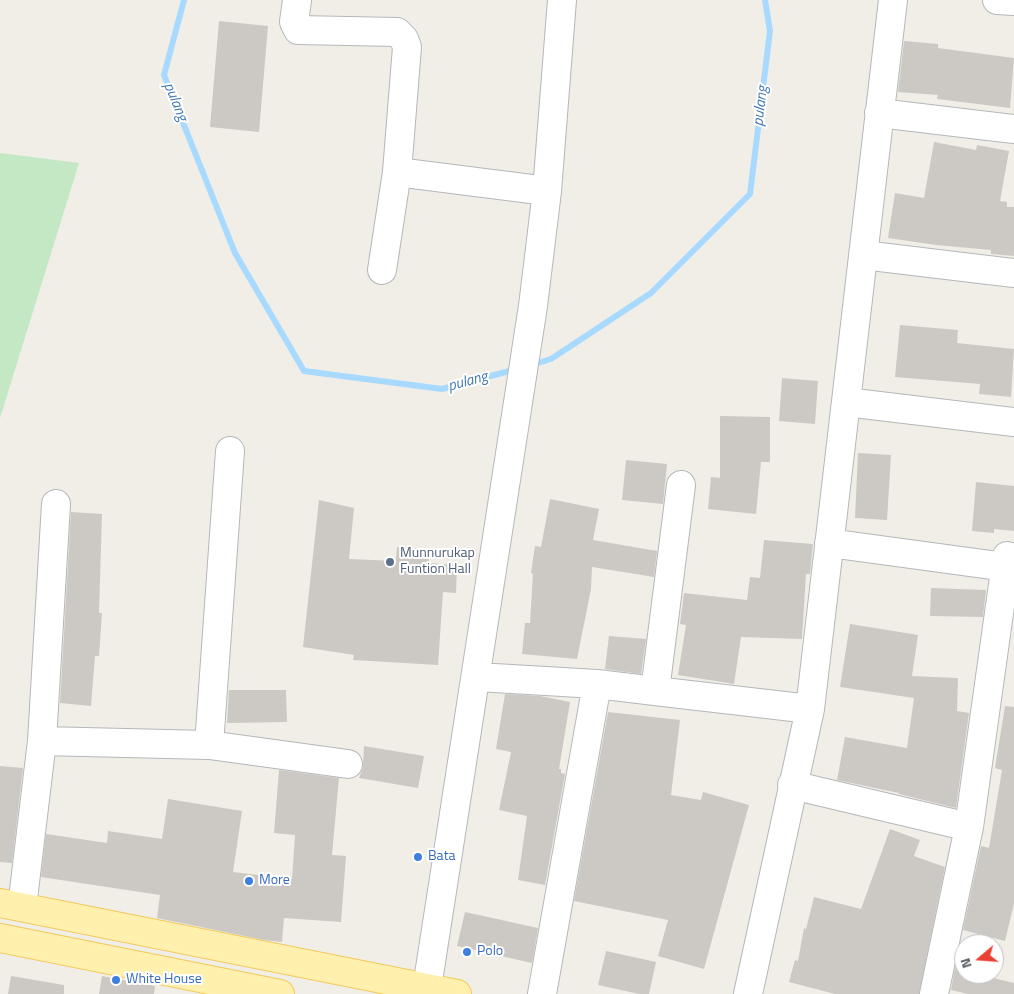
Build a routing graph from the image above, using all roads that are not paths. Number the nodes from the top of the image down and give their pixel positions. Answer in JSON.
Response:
{"nodes":[{"id":1,"x":297,"y":0,"type":"edge"},
{"id":2,"x":562,"y":0,"type":"edge"},
{"id":3,"x":893,"y":0,"type":"edge"},
{"id":4,"x":997,"y":0,"type":"edge"},
{"id":5,"x":1014,"y":1,"type":"edge"},
{"id":6,"x":879,"y":113,"type":"junction"},
{"id":7,"x":1014,"y":130,"type":"edge"},
{"id":8,"x":397,"y":172,"type":"junction"},
{"id":9,"x":547,"y":191,"type":"junction"},
{"id":10,"x":863,"y":255,"type":"junction"},
{"id":11,"x":382,"y":270,"type":"dead end"},
{"id":12,"x":1014,"y":273,"type":"edge"},
{"id":13,"x":846,"y":402,"type":"junction"},
{"id":14,"x":1014,"y":422,"type":"edge"},
{"id":15,"x":230,"y":451,"type":"dead end"},
{"id":16,"x":681,"y":485,"type":"dead end"},
{"id":17,"x":56,"y":504,"type":"dead end"},
{"id":18,"x":829,"y":543,"type":"junction"},
{"id":19,"x":1010,"y":562,"type":"edge"},
{"id":20,"x":477,"y":677,"type":"junction"},
{"id":21,"x":597,"y":684,"type":"junction"},
{"id":22,"x":655,"y":691,"type":"junction"},
{"id":23,"x":810,"y":709,"type":"junction"},
{"id":24,"x":42,"y":742,"type":"junction"},
{"id":25,"x":209,"y":745,"type":"junction"},
{"id":26,"x":348,"y":764,"type":"dead end"},
{"id":27,"x":792,"y":785,"type":"junction"},
{"id":28,"x":969,"y":827,"type":"junction"},
{"id":29,"x":11,"y":905,"type":"edge"},
{"id":30,"x":0,"y":938,"type":"edge"},
{"id":31,"x":427,"y":991,"type":"edge"},
{"id":32,"x":278,"y":994,"type":"edge"},
{"id":33,"x":457,"y":994,"type":"edge"},
{"id":34,"x":542,"y":994,"type":"edge"},
{"id":35,"x":748,"y":994,"type":"edge"},
{"id":36,"x":934,"y":994,"type":"edge"}],
"edges":[{"from":1,"to":8,"type":"street"},
{"from":2,"to":9,"type":"street"},
{"from":3,"to":6,"type":"street"},
{"from":4,"to":5,"type":"street"},
{"from":6,"to":7,"type":"street"},
{"from":6,"to":10,"type":"street"},
{"from":8,"to":9,"type":"street"},
{"from":8,"to":11,"type":"street"},
{"from":9,"to":20,"type":"street"},
{"from":10,"to":12,"type":"street"},
{"from":10,"to":13,"type":"street"},
{"from":13,"to":14,"type":"street"},
{"from":13,"to":18,"type":"street"},
{"from":15,"to":25,"type":"street"},
{"from":16,"to":22,"type":"street"},
{"from":17,"to":24,"type":"street"},
{"from":18,"to":19,"type":"street"},
{"from":18,"to":23,"type":"street"},
{"from":19,"to":28,"type":"street"},
{"from":20,"to":21,"type":"street"},
{"from":20,"to":31,"type":"street"},
{"from":21,"to":22,"type":"street"},
{"from":21,"to":34,"type":"street"},
{"from":22,"to":23,"type":"street"},
{"from":23,"to":27,"type":"street"},
{"from":24,"to":25,"type":"street"},
{"from":24,"to":29,"type":"street"},
{"from":25,"to":26,"type":"street"},
{"from":27,"to":28,"type":"street"},
{"from":27,"to":35,"type":"street"},
{"from":28,"to":36,"type":"street"},
{"from":29,"to":31,"type":"main road"},
{"from":30,"to":32,"type":"main road"},
{"from":31,"to":33,"type":"main road"}]}
